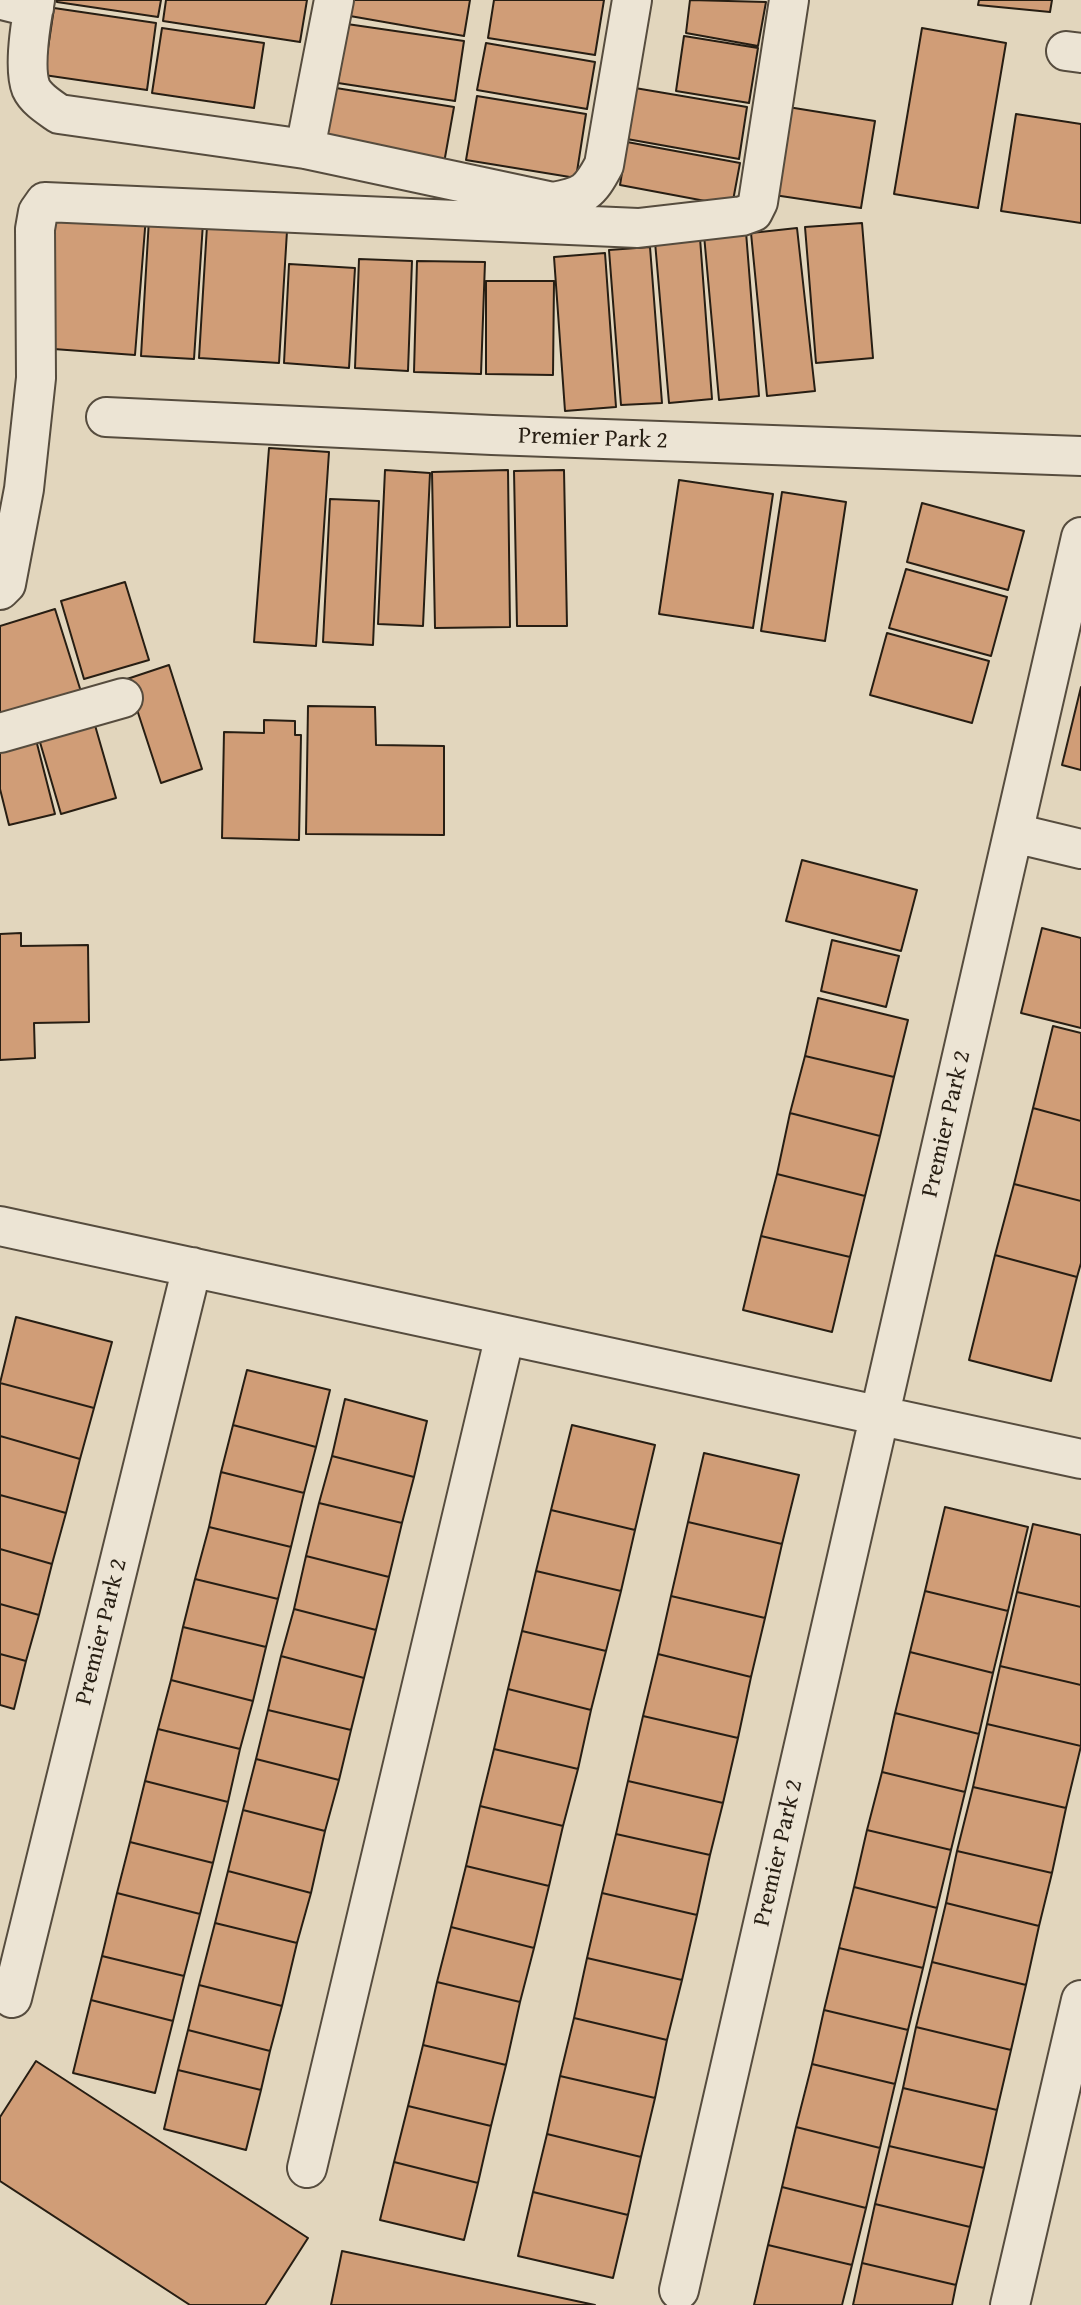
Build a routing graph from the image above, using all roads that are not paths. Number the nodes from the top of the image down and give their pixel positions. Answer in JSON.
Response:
{"nodes":[{"id":1,"x":334,"y":0,"type":"edge"},
{"id":2,"x":632,"y":0,"type":"edge"},
{"id":3,"x":789,"y":0,"type":"edge"},
{"id":4,"x":24,"y":3,"type":"edge"},
{"id":5,"x":305,"y":149,"type":"junction"},
{"id":6,"x":106,"y":417,"type":"dead end"},
{"id":7,"x":1081,"y":456,"type":"edge"},
{"id":8,"x":1081,"y":537,"type":"edge"},
{"id":9,"x":0,"y":590,"type":"edge"},
{"id":10,"x":123,"y":698,"type":"dead end"},
{"id":11,"x":0,"y":733,"type":"edge"},
{"id":12,"x":1014,"y":833,"type":"junction"},
{"id":13,"x":1081,"y":849,"type":"edge"},
{"id":14,"x":0,"y":1226,"type":"edge"},
{"id":15,"x":192,"y":1267,"type":"junction"},
{"id":16,"x":505,"y":1335,"type":"junction"},
{"id":17,"x":880,"y":1415,"type":"junction"},
{"id":18,"x":1081,"y":1459,"type":"edge"},
{"id":19,"x":12,"y":1998,"type":"dead end"},
{"id":20,"x":1081,"y":2000,"type":"edge"},
{"id":21,"x":307,"y":2168,"type":"dead end"},
{"id":22,"x":679,"y":2290,"type":"dead end"},
{"id":23,"x":1010,"y":2305,"type":"edge"}],
"edges":[{"from":1,"to":5,"type":"street"},
{"from":2,"to":5,"type":"street"},
{"from":3,"to":9,"type":"street"},
{"from":4,"to":5,"type":"street"},
{"from":6,"to":7,"type":"street","name":"Premier Park 2"},
{"from":8,"to":12,"type":"street","name":"Premier Park 2"},
{"from":10,"to":11,"type":"street"},
{"from":12,"to":13,"type":"street"},
{"from":12,"to":17,"type":"street","name":"Premier Park 2"},
{"from":14,"to":15,"type":"street"},
{"from":15,"to":16,"type":"street"},
{"from":15,"to":19,"type":"street","name":"Premier Park 2"},
{"from":16,"to":17,"type":"street"},
{"from":16,"to":21,"type":"street"},
{"from":17,"to":18,"type":"street"},
{"from":17,"to":22,"type":"street","name":"Premier Park 2"},
{"from":20,"to":23,"type":"street"}]}
